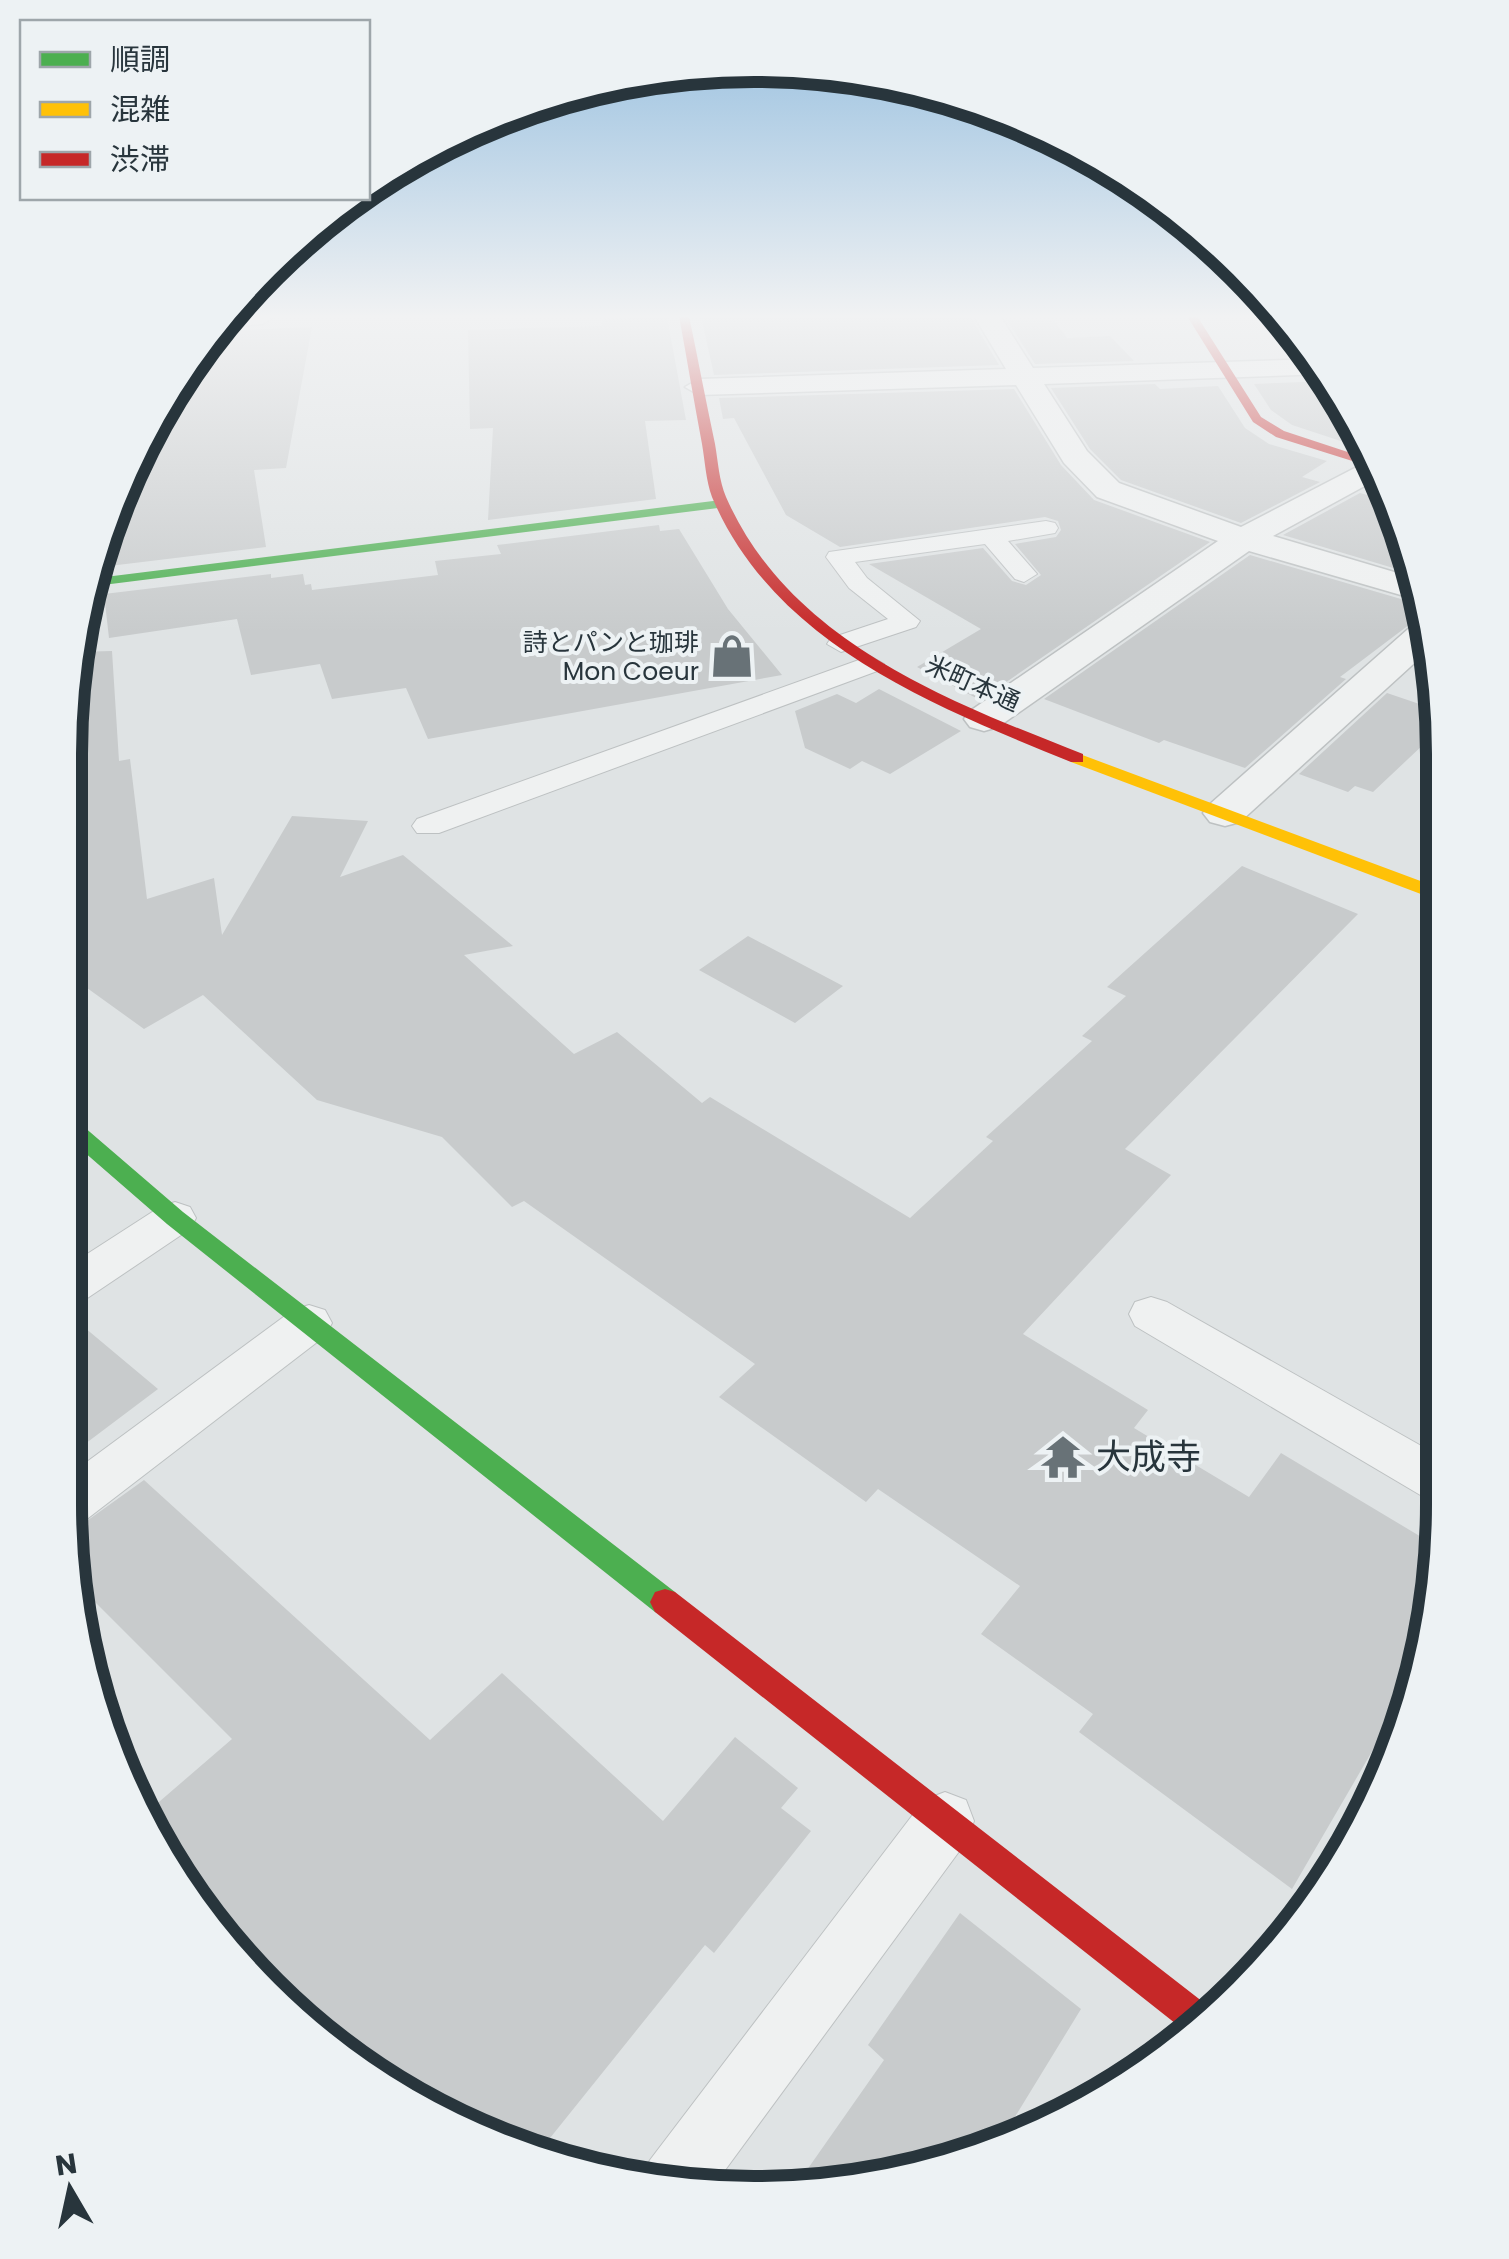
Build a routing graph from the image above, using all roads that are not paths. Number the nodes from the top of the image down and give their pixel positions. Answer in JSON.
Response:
{"nodes":[{"id":1,"x":704,"y":421,"type":"edge"},
{"id":2,"x":1053,"y":421,"type":"edge"},
{"id":3,"x":1259,"y":421,"type":"edge"},
{"id":4,"x":1358,"y":460,"type":"edge"},
{"id":5,"x":1365,"y":475,"type":"edge"},
{"id":6,"x":720,"y":504,"type":"junction"},
{"id":7,"x":1046,"y":528,"type":"dead end"},
{"id":8,"x":990,"y":536,"type":"junction"},
{"id":9,"x":1244,"y":540,"type":"junction"},
{"id":10,"x":1024,"y":574,"type":"dead end"},
{"id":11,"x":105,"y":581,"type":"edge"},
{"id":12,"x":1405,"y":587,"type":"edge"},
{"id":13,"x":1417,"y":642,"type":"edge"},
{"id":14,"x":840,"y":644,"type":"junction"},
{"id":15,"x":870,"y":664,"type":"junction"},
{"id":16,"x":984,"y":720,"type":"junction"},
{"id":17,"x":1225,"y":813,"type":"junction"},
{"id":18,"x":428,"y":826,"type":"dead end"},
{"id":19,"x":1426,"y":890,"type":"edge"},
{"id":20,"x":82,"y":1138,"type":"edge"},
{"id":21,"x":174,"y":1218,"type":"junction"},
{"id":22,"x":82,"y":1278,"type":"edge"},
{"id":23,"x":1151,"y":1314,"type":"dead end"},
{"id":24,"x":309,"y":1323,"type":"junction"},
{"id":25,"x":1426,"y":1474,"type":"edge"},
{"id":26,"x":82,"y":1495,"type":"edge"},
{"id":27,"x":945,"y":1822,"type":"junction"},
{"id":28,"x":1192,"y":2015,"type":"edge"},
{"id":29,"x":683,"y":2172,"type":"edge"}],
"edges":[{"from":1,"to":6,"type":"street","name":"米町本通"},
{"from":2,"to":9,"type":"street"},
{"from":3,"to":4,"type":"street"},
{"from":5,"to":9,"type":"street"},
{"from":6,"to":11,"type":"street"},
{"from":6,"to":14,"type":"street","name":"米町本通"},
{"from":7,"to":8,"type":"lane"},
{"from":8,"to":10,"type":"lane"},
{"from":8,"to":14,"type":"lane"},
{"from":9,"to":12,"type":"street"},
{"from":9,"to":16,"type":"street"},
{"from":13,"to":17,"type":"street"},
{"from":14,"to":15,"type":"street","name":"米町本通"},
{"from":15,"to":16,"type":"street","name":"米町本通"},
{"from":15,"to":18,"type":"lane"},
{"from":16,"to":17,"type":"street","name":"米町本通"},
{"from":17,"to":19,"type":"street","name":"米町本通"},
{"from":20,"to":21,"type":"street"},
{"from":21,"to":22,"type":"lane"},
{"from":21,"to":24,"type":"street"},
{"from":23,"to":25,"type":"lane"},
{"from":24,"to":26,"type":"lane"},
{"from":24,"to":27,"type":"street"},
{"from":27,"to":28,"type":"street"},
{"from":27,"to":29,"type":"lane"}]}
